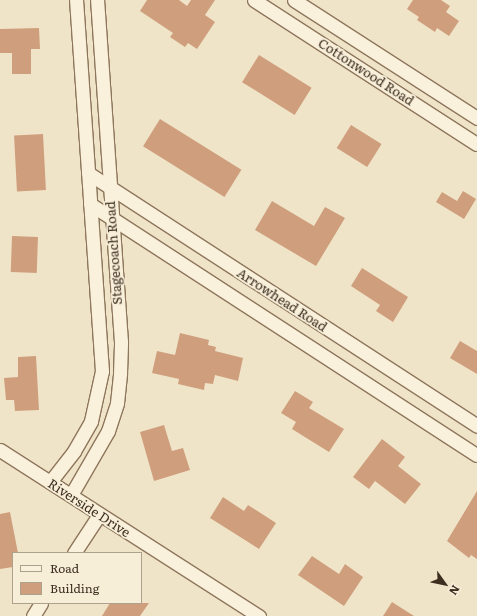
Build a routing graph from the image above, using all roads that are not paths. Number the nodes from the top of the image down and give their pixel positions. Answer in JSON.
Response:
{"nodes":[{"id":1,"x":76,"y":0,"type":"edge"},
{"id":2,"x":97,"y":0,"type":"edge"},
{"id":3,"x":254,"y":0,"type":"edge"},
{"id":4,"x":294,"y":0,"type":"edge"},
{"id":5,"x":477,"y":118,"type":"edge"},
{"id":6,"x":477,"y":144,"type":"edge"},
{"id":7,"x":88,"y":173,"type":"junction"},
{"id":8,"x":110,"y":188,"type":"junction"},
{"id":9,"x":90,"y":204,"type":"junction"},
{"id":10,"x":112,"y":219,"type":"junction"},
{"id":11,"x":477,"y":426,"type":"edge"},
{"id":12,"x":0,"y":450,"type":"edge"},
{"id":13,"x":477,"y":454,"type":"edge"},
{"id":14,"x":50,"y":482,"type":"junction"},
{"id":15,"x":71,"y":495,"type":"junction"},
{"id":16,"x":99,"y":515,"type":"junction"},
{"id":17,"x":75,"y":552,"type":"edge"},
{"id":18,"x":40,"y":604,"type":"edge"},
{"id":19,"x":33,"y":616,"type":"edge"},
{"id":20,"x":259,"y":616,"type":"edge"}],
"edges":[{"from":1,"to":7,"type":"street","name":"Stagecoach Road"},
{"from":2,"to":8,"type":"street","name":"Stagecoach Road"},
{"from":3,"to":6,"type":"street","name":"Cottonwood Road"},
{"from":4,"to":5,"type":"street","name":"Cottonwood Road"},
{"from":7,"to":8,"type":"street","name":"Arrowhead Road"},
{"from":7,"to":9,"type":"street","name":"Stagecoach Road"},
{"from":8,"to":10,"type":"street","name":"Stagecoach Road"},
{"from":8,"to":11,"type":"street","name":"Arrowhead Road"},
{"from":9,"to":10,"type":"street","name":"Arrowhead Road"},
{"from":9,"to":14,"type":"street","name":"Stagecoach Road"},
{"from":10,"to":13,"type":"street","name":"Arrowhead Road"},
{"from":10,"to":15,"type":"street","name":"Stagecoach Road"},
{"from":12,"to":14,"type":"street","name":"Riverside Drive"},
{"from":14,"to":15,"type":"street","name":"Riverside Drive"},
{"from":15,"to":16,"type":"street","name":"Riverside Drive"},
{"from":16,"to":17,"type":"street"},
{"from":16,"to":20,"type":"street","name":"Riverside Drive"},
{"from":18,"to":19,"type":"street"}]}
